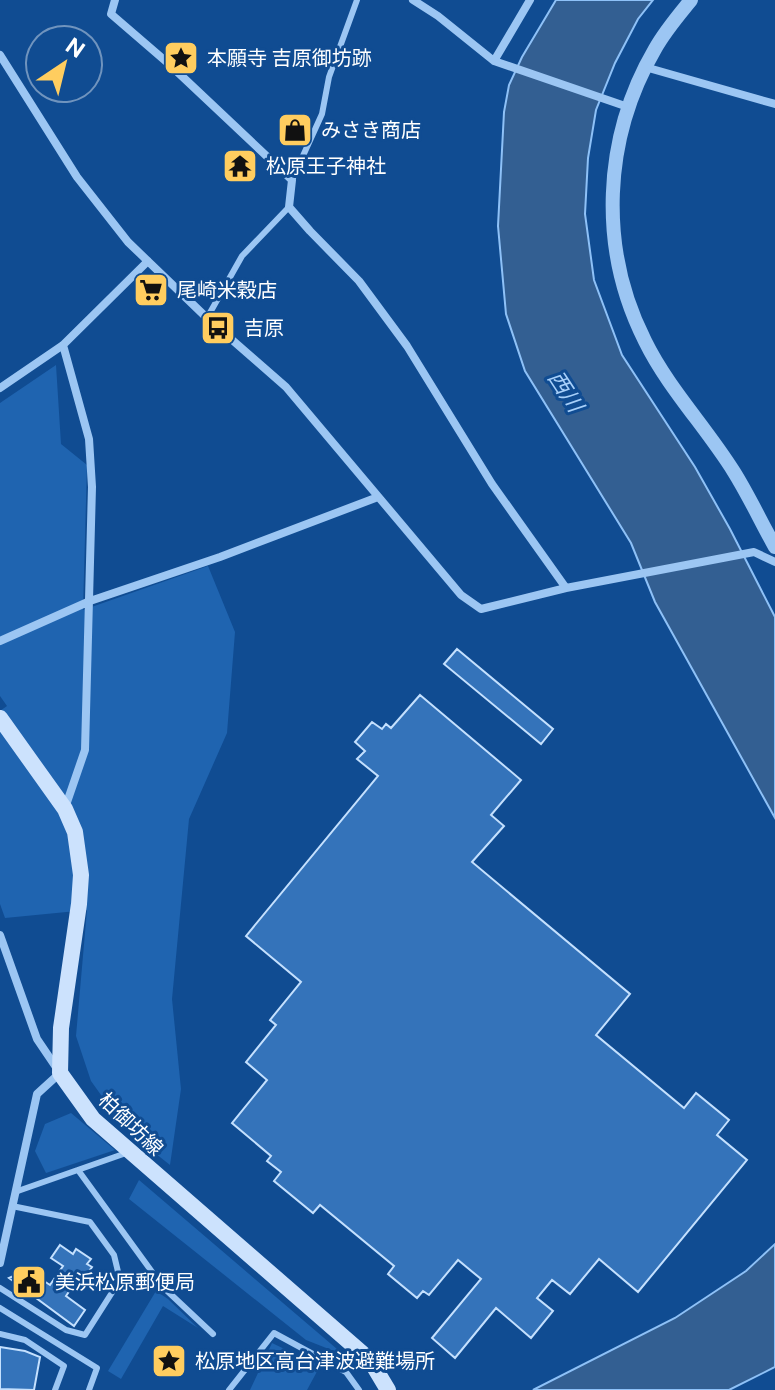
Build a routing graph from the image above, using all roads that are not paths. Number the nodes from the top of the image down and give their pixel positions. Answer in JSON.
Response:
{"nodes":[{"id":1,"x":115,"y":0,"type":"edge"},
{"id":2,"x":357,"y":0,"type":"edge"},
{"id":3,"x":413,"y":0,"type":"edge"},
{"id":4,"x":530,"y":0,"type":"edge"},
{"id":5,"x":691,"y":0,"type":"edge"},
{"id":6,"x":0,"y":55,"type":"edge"},
{"id":7,"x":499,"y":62,"type":"junction"},
{"id":8,"x":645,"y":67,"type":"junction"},
{"id":9,"x":775,"y":104,"type":"edge"},
{"id":10,"x":628,"y":107,"type":"junction"},
{"id":11,"x":292,"y":180,"type":"junction"},
{"id":12,"x":289,"y":207,"type":"junction"},
{"id":13,"x":148,"y":261,"type":"junction"},
{"id":14,"x":207,"y":318,"type":"junction"},
{"id":15,"x":63,"y":345,"type":"junction"},
{"id":16,"x":0,"y":388,"type":"edge"},
{"id":17,"x":378,"y":497,"type":"junction"},
{"id":18,"x":775,"y":547,"type":"edge"},
{"id":19,"x":775,"y":562,"type":"edge"},
{"id":20,"x":566,"y":588,"type":"junction"},
{"id":21,"x":90,"y":601,"type":"junction"},
{"id":22,"x":0,"y":641,"type":"edge"},
{"id":23,"x":0,"y":718,"type":"edge"},
{"id":24,"x":65,"y":809,"type":"junction"},
{"id":25,"x":0,"y":935,"type":"edge"},
{"id":26,"x":60,"y":1073,"type":"junction"},
{"id":27,"x":129,"y":1152,"type":"junction"},
{"id":28,"x":78,"y":1170,"type":"junction"},
{"id":29,"x":15,"y":1192,"type":"junction"},
{"id":30,"x":12,"y":1206,"type":"junction"},
{"id":31,"x":0,"y":1263,"type":"edge"},
{"id":32,"x":0,"y":1288,"type":"edge"},
{"id":33,"x":0,"y":1308,"type":"edge"},
{"id":34,"x":0,"y":1334,"type":"edge"},
{"id":35,"x":213,"y":1334,"type":"dead end"},
{"id":36,"x":230,"y":1389,"type":"edge"},
{"id":37,"x":55,"y":1390,"type":"edge"},
{"id":38,"x":89,"y":1390,"type":"edge"},
{"id":39,"x":359,"y":1390,"type":"edge"},
{"id":40,"x":388,"y":1390,"type":"edge"}],
"edges":[{"from":1,"to":11,"type":"street"},
{"from":2,"to":11,"type":"lane"},
{"from":3,"to":7,"type":"street"},
{"from":4,"to":7,"type":"street"},
{"from":5,"to":8,"type":"street"},
{"from":6,"to":13,"type":"street"},
{"from":7,"to":10,"type":"street"},
{"from":8,"to":9,"type":"street"},
{"from":8,"to":10,"type":"street"},
{"from":10,"to":18,"type":"street"},
{"from":11,"to":12,"type":"street"},
{"from":12,"to":14,"type":"lane"},
{"from":12,"to":20,"type":"street"},
{"from":13,"to":14,"type":"street"},
{"from":13,"to":15,"type":"street"},
{"from":14,"to":17,"type":"street"},
{"from":15,"to":16,"type":"street"},
{"from":15,"to":21,"type":"street"},
{"from":17,"to":20,"type":"street"},
{"from":17,"to":21,"type":"street"},
{"from":19,"to":20,"type":"street"},
{"from":21,"to":22,"type":"street"},
{"from":21,"to":24,"type":"street"},
{"from":23,"to":24,"type":"main road"},
{"from":24,"to":26,"type":"main road"},
{"from":25,"to":26,"type":"street"},
{"from":26,"to":27,"type":"main road","name":"柏御坊線"},
{"from":26,"to":29,"type":"street"},
{"from":27,"to":28,"type":"lane"},
{"from":27,"to":40,"type":"main road","name":"柏御坊線"},
{"from":28,"to":29,"type":"lane"},
{"from":28,"to":35,"type":"lane"},
{"from":29,"to":30,"type":"street"},
{"from":30,"to":31,"type":"street"},
{"from":30,"to":32,"type":"lane"},
{"from":33,"to":38,"type":"lane"},
{"from":34,"to":37,"type":"lane"},
{"from":36,"to":39,"type":"lane"}]}
